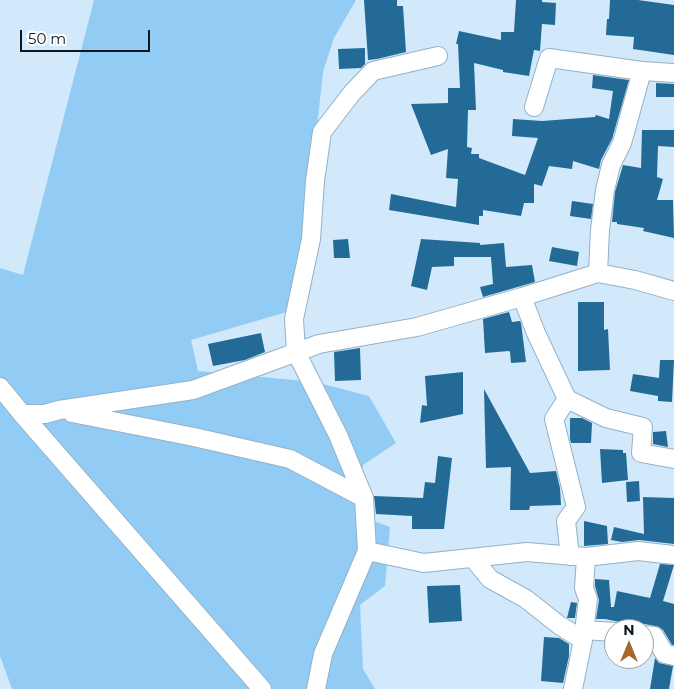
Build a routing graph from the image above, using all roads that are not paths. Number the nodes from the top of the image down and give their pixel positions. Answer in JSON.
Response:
{"nodes":[{"id":1,"x":438,"y":56,"type":"dead end"},
{"id":2,"x":642,"y":71,"type":"junction"},
{"id":3,"x":674,"y":73,"type":"edge"},
{"id":4,"x":534,"y":107,"type":"dead end"},
{"id":5,"x":598,"y":273,"type":"junction"},
{"id":6,"x":674,"y":291,"type":"edge"},
{"id":7,"x":522,"y":297,"type":"junction"},
{"id":8,"x":296,"y":352,"type":"junction"},
{"id":9,"x":0,"y":386,"type":"edge"},
{"id":10,"x":567,"y":400,"type":"junction"},
{"id":11,"x":59,"y":410,"type":"junction"},
{"id":12,"x":22,"y":414,"type":"junction"},
{"id":13,"x":674,"y":458,"type":"edge"},
{"id":14,"x":364,"y":498,"type":"junction"},
{"id":15,"x":366,"y":551,"type":"junction"},
{"id":16,"x":674,"y":555,"type":"edge"},
{"id":17,"x":578,"y":556,"type":"junction"},
{"id":18,"x":473,"y":558,"type":"junction"},
{"id":19,"x":604,"y":633,"type":"edge"},
{"id":20,"x":583,"y":635,"type":"junction"},
{"id":21,"x":654,"y":636,"type":"edge"},
{"id":22,"x":674,"y":656,"type":"edge"},
{"id":23,"x":262,"y":689,"type":"edge"},
{"id":24,"x":316,"y":689,"type":"edge"},
{"id":25,"x":573,"y":689,"type":"edge"}],
"edges":[{"from":1,"to":8,"type":"street"},
{"from":2,"to":3,"type":"street"},
{"from":2,"to":4,"type":"street"},
{"from":2,"to":5,"type":"street"},
{"from":5,"to":6,"type":"street"},
{"from":5,"to":7,"type":"street"},
{"from":7,"to":8,"type":"street"},
{"from":7,"to":10,"type":"street"},
{"from":8,"to":11,"type":"street"},
{"from":8,"to":14,"type":"street"},
{"from":9,"to":12,"type":"street"},
{"from":10,"to":13,"type":"street"},
{"from":10,"to":17,"type":"street"},
{"from":11,"to":12,"type":"street"},
{"from":11,"to":14,"type":"street"},
{"from":12,"to":23,"type":"street"},
{"from":14,"to":15,"type":"street"},
{"from":15,"to":18,"type":"street"},
{"from":15,"to":24,"type":"street"},
{"from":16,"to":17,"type":"street"},
{"from":17,"to":18,"type":"street"},
{"from":17,"to":20,"type":"street"},
{"from":18,"to":20,"type":"street"},
{"from":19,"to":20,"type":"street"},
{"from":20,"to":25,"type":"street"},
{"from":21,"to":22,"type":"street"}]}
